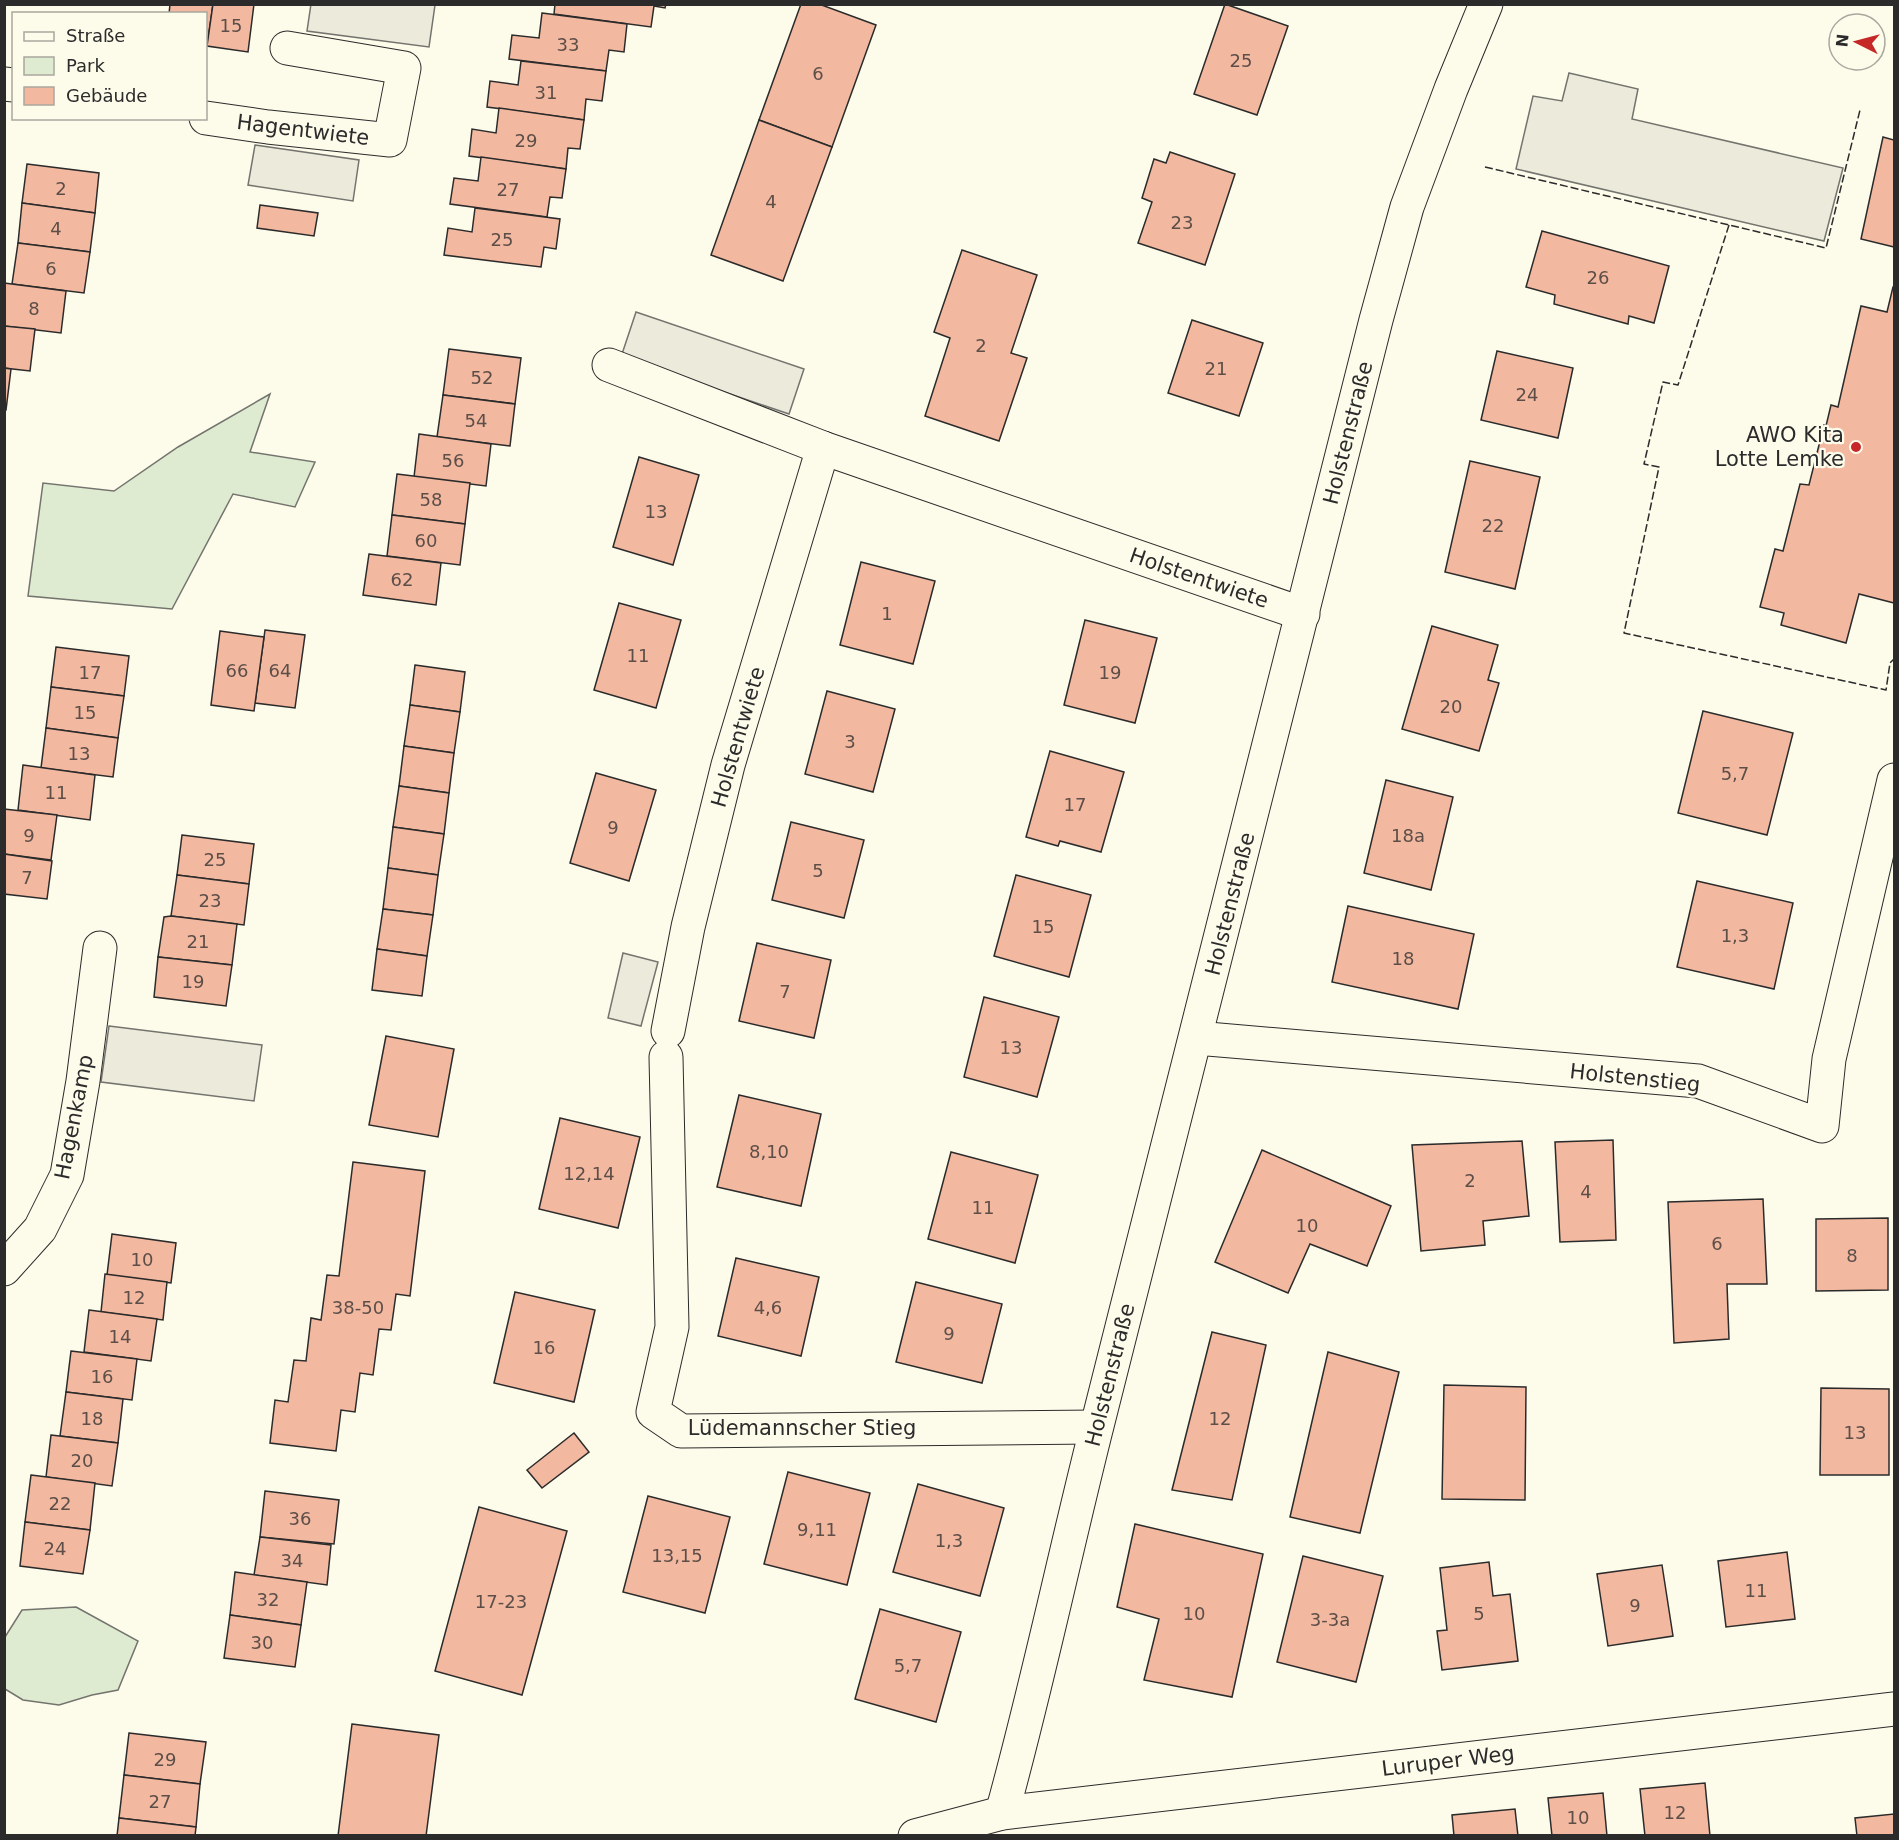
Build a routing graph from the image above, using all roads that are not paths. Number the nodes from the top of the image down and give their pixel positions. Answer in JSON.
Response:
{"nodes":[{"id":1,"x":1486,"y":4,"type":"edge"},
{"id":2,"x":287,"y":48,"type":"dead end"},
{"id":3,"x":207,"y":118,"type":"edge"},
{"id":4,"x":609,"y":365,"type":"dead end"},
{"id":5,"x":823,"y":448,"type":"junction"},
{"id":6,"x":1303,"y":614,"type":"junction"},
{"id":7,"x":1894,"y":780,"type":"edge"},
{"id":8,"x":100,"y":948,"type":"dead end"},
{"id":9,"x":1196,"y":1038,"type":"junction"},
{"id":10,"x":667,"y":1044,"type":"joint"},
{"id":11,"x":4,"y":1269,"type":"edge"},
{"id":12,"x":1096,"y":1427,"type":"junction"},
{"id":13,"x":1894,"y":1709,"type":"edge"},
{"id":14,"x":1002,"y":1813,"type":"junction"},
{"id":15,"x":915,"y":1836,"type":"edge"}],
"edges":[{"from":1,"to":6,"type":"street","name":"Holstenstraße"},
{"from":2,"to":3,"type":"street","name":"Hagentwiete"},
{"from":4,"to":5,"type":"street","name":"Holstentwiete"},
{"from":5,"to":6,"type":"street","name":"Holstentwiete"},
{"from":5,"to":10,"type":"street","name":"Holstentwiete"},
{"from":6,"to":9,"type":"street","name":"Holstenstraße"},
{"from":7,"to":9,"type":"street","name":"Holstenstieg"},
{"from":8,"to":11,"type":"street","name":"Hagenkamp"},
{"from":9,"to":12,"type":"street","name":"Holstenstraße"},
{"from":10,"to":12,"type":"street","name":"Lüdemannscher Stieg"},
{"from":12,"to":14,"type":"street","name":"Holstenstraße"},
{"from":13,"to":14,"type":"street","name":"Luruper Weg"},
{"from":14,"to":15,"type":"street","name":"Luruper Weg"}]}
